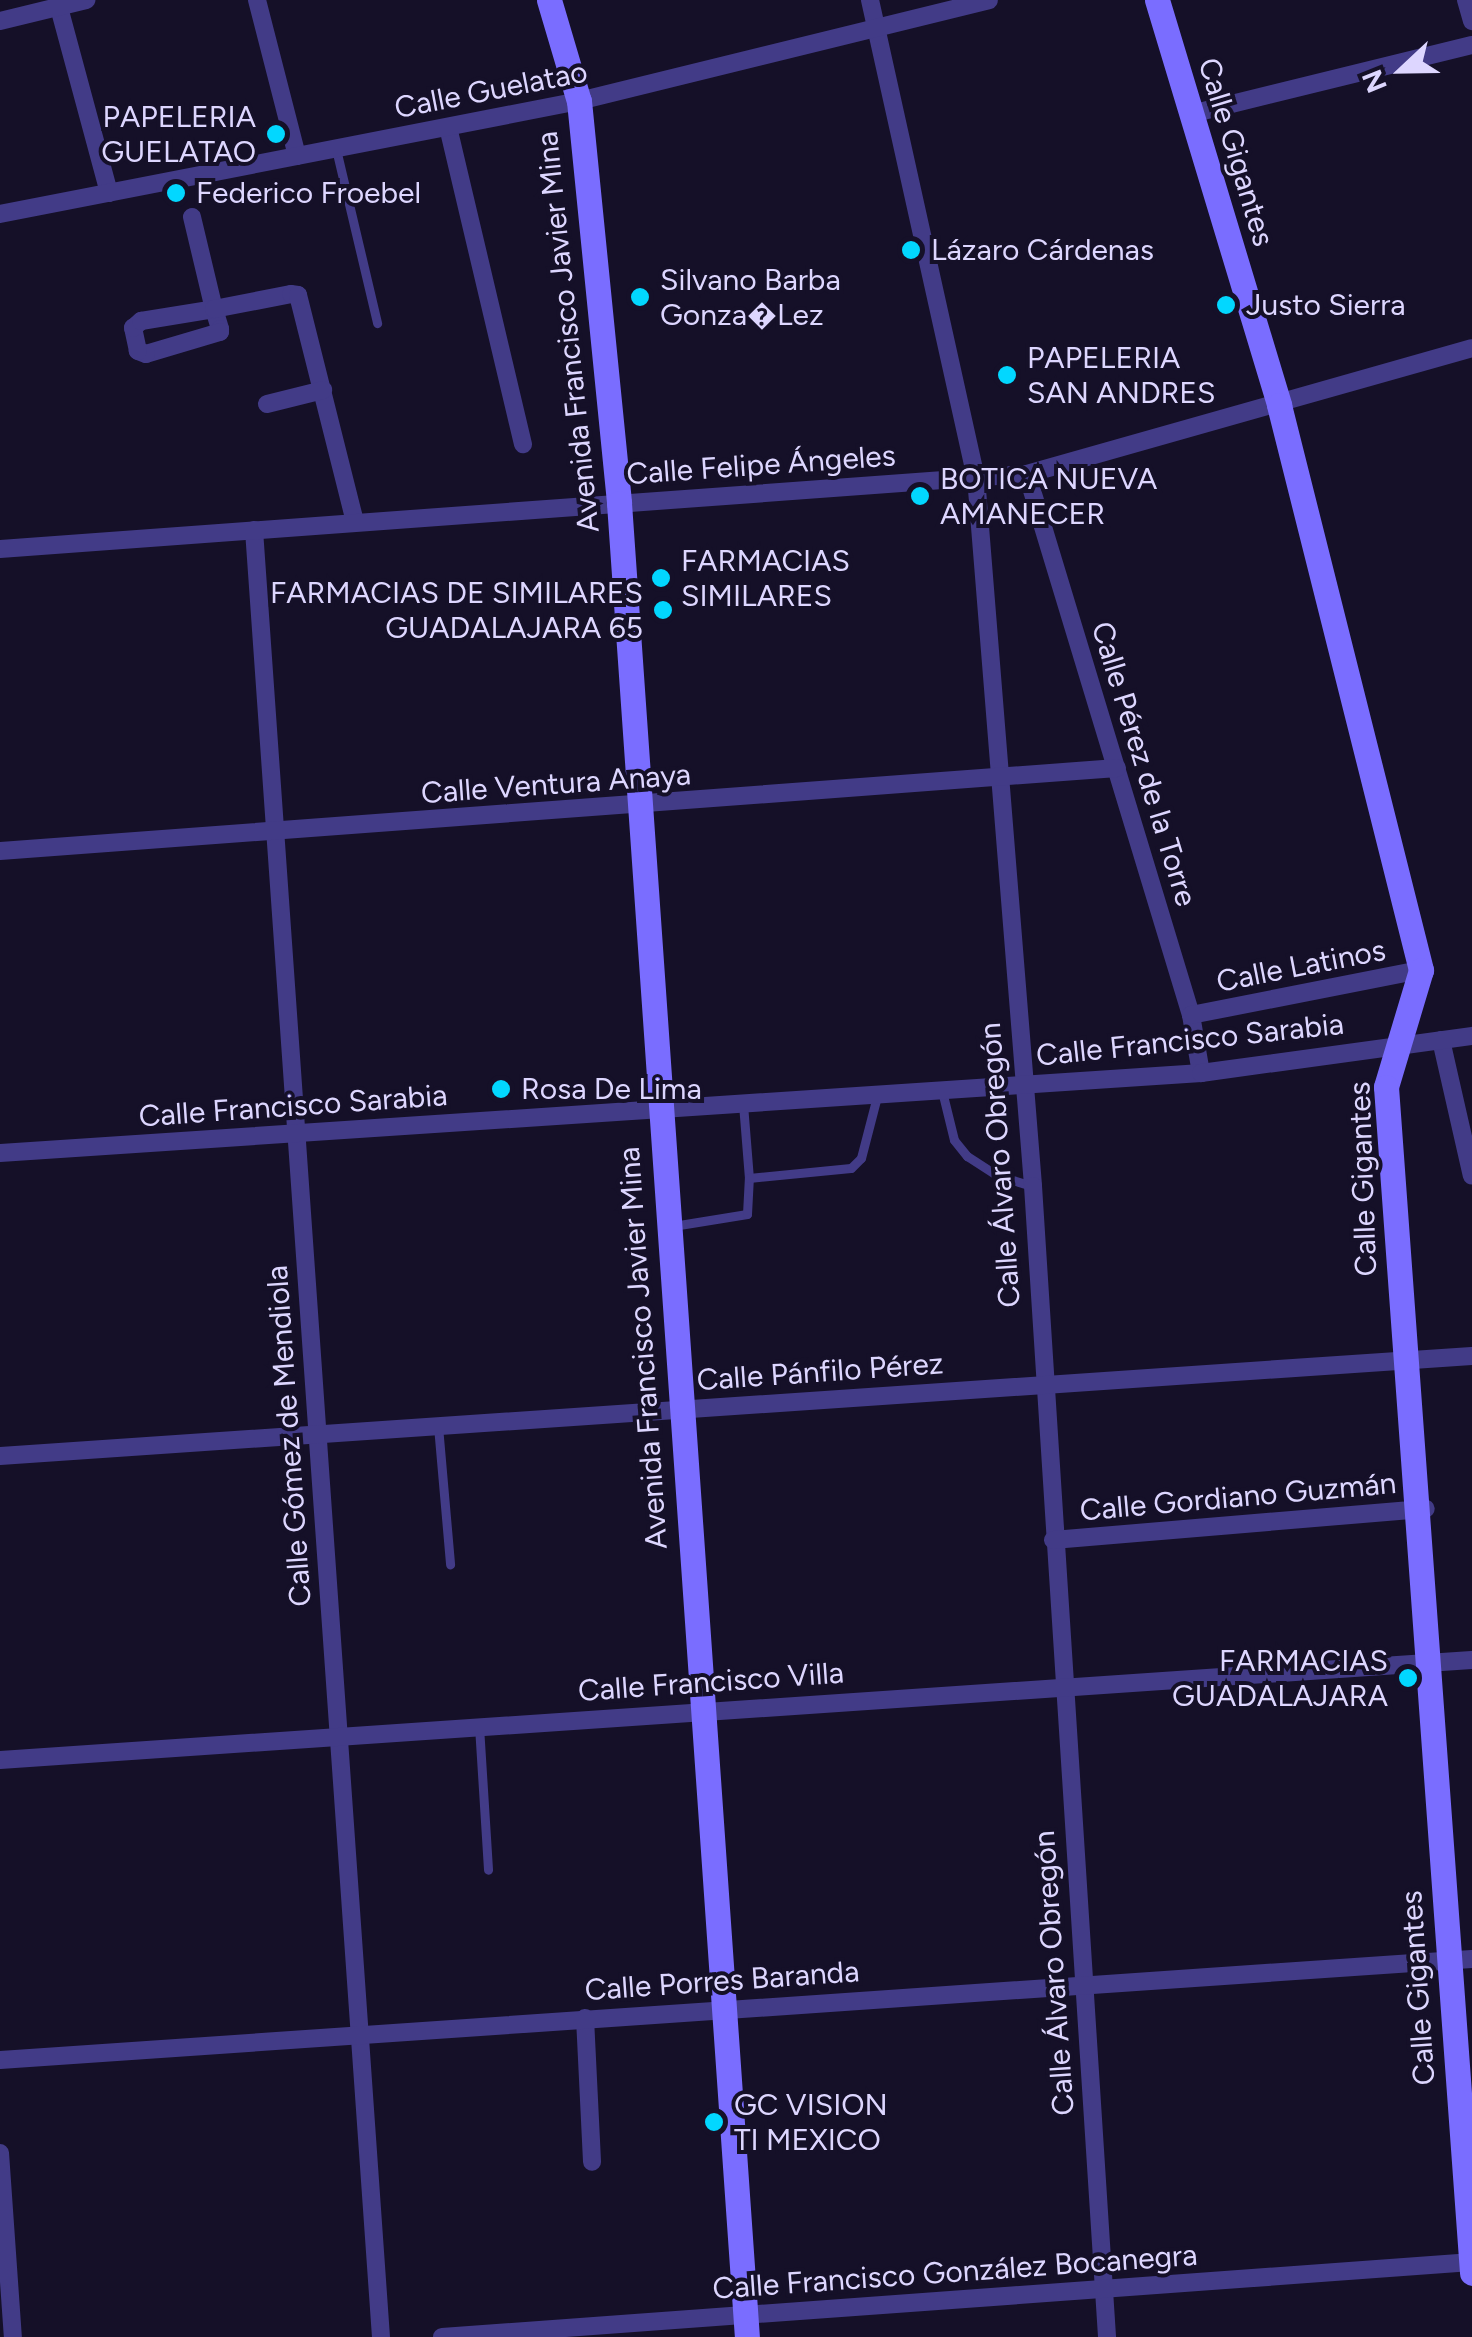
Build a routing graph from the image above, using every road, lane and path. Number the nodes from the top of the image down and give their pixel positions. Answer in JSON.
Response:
{"nodes":[{"id":1,"x":86,"y":0,"type":"edge"},
{"id":2,"x":257,"y":0,"type":"edge"},
{"id":3,"x":549,"y":0,"type":"edge"},
{"id":4,"x":870,"y":0,"type":"edge"},
{"id":5,"x":989,"y":0,"type":"edge"},
{"id":6,"x":1157,"y":0,"type":"edge"},
{"id":7,"x":1466,"y":0,"type":"edge"},
{"id":8,"x":58,"y":4,"type":"edge"},
{"id":9,"x":0,"y":21,"type":"edge"},
{"id":10,"x":1472,"y":21,"type":"edge"},
{"id":11,"x":880,"y":31,"type":"junction"},
{"id":12,"x":1472,"y":45,"type":"edge"},
{"id":13,"x":579,"y":101,"type":"junction"},
{"id":14,"x":1191,"y":114,"type":"junction"},
{"id":15,"x":448,"y":127,"type":"junction"},
{"id":16,"x":336,"y":149,"type":"junction"},
{"id":17,"x":297,"y":156,"type":"junction"},
{"id":18,"x":109,"y":193,"type":"junction"},
{"id":19,"x":0,"y":214,"type":"edge"},
{"id":20,"x":192,"y":217,"type":"dead end"},
{"id":21,"x":214,"y":309,"type":"junction"},
{"id":22,"x":376,"y":322,"type":"dead end"},
{"id":23,"x":1472,"y":348,"type":"edge"},
{"id":24,"x":322,"y":390,"type":"junction"},
{"id":25,"x":267,"y":404,"type":"dead end"},
{"id":26,"x":1279,"y":406,"type":"junction"},
{"id":27,"x":524,"y":444,"type":"dead end"},
{"id":28,"x":1028,"y":474,"type":"junction"},
{"id":29,"x":976,"y":477,"type":"junction"},
{"id":30,"x":619,"y":503,"type":"junction"},
{"id":31,"x":355,"y":522,"type":"junction"},
{"id":32,"x":254,"y":530,"type":"junction"},
{"id":33,"x":0,"y":549,"type":"edge"},
{"id":34,"x":1116,"y":768,"type":"junction"},
{"id":35,"x":998,"y":780,"type":"junction"},
{"id":36,"x":637,"y":806,"type":"junction"},
{"id":37,"x":274,"y":832,"type":"junction"},
{"id":38,"x":0,"y":851,"type":"edge"},
{"id":39,"x":1421,"y":970,"type":"junction"},
{"id":40,"x":1191,"y":1016,"type":"junction"},
{"id":41,"x":1472,"y":1036,"type":"edge"},
{"id":42,"x":1441,"y":1040,"type":"junction"},
{"id":43,"x":1397,"y":1046,"type":"junction"},
{"id":44,"x":1201,"y":1072,"type":"junction"},
{"id":45,"x":1022,"y":1084,"type":"junction"},
{"id":46,"x":942,"y":1091,"type":"junction"},
{"id":47,"x":878,"y":1093,"type":"junction"},
{"id":48,"x":743,"y":1104,"type":"junction"},
{"id":49,"x":659,"y":1109,"type":"junction"},
{"id":50,"x":295,"y":1133,"type":"junction"},
{"id":51,"x":0,"y":1153,"type":"edge"},
{"id":52,"x":1472,"y":1176,"type":"edge"},
{"id":53,"x":749,"y":1178,"type":"junction"},
{"id":54,"x":1033,"y":1186,"type":"junction"},
{"id":55,"x":667,"y":1227,"type":"junction"},
{"id":56,"x":1472,"y":1356,"type":"edge"},
{"id":57,"x":1404,"y":1362,"type":"junction"},
{"id":58,"x":1042,"y":1384,"type":"junction"},
{"id":59,"x":680,"y":1409,"type":"junction"},
{"id":60,"x":438,"y":1426,"type":"junction"},
{"id":61,"x":317,"y":1434,"type":"junction"},
{"id":62,"x":0,"y":1456,"type":"edge"},
{"id":63,"x":1421,"y":1510,"type":"junction"},
{"id":64,"x":1053,"y":1540,"type":"junction"},
{"id":65,"x":450,"y":1564,"type":"dead end"},
{"id":66,"x":1472,"y":1660,"type":"edge"},
{"id":67,"x":1426,"y":1662,"type":"junction"},
{"id":68,"x":1062,"y":1683,"type":"junction"},
{"id":69,"x":702,"y":1711,"type":"junction"},
{"id":70,"x":479,"y":1726,"type":"junction"},
{"id":71,"x":338,"y":1736,"type":"junction"},
{"id":72,"x":0,"y":1760,"type":"edge"},
{"id":73,"x":488,"y":1870,"type":"dead end"},
{"id":74,"x":1460,"y":1960,"type":"edge"},
{"id":75,"x":1082,"y":1983,"type":"junction"},
{"id":76,"x":724,"y":2007,"type":"junction"},
{"id":77,"x":585,"y":2018,"type":"junction"},
{"id":78,"x":360,"y":2036,"type":"junction"},
{"id":79,"x":0,"y":2060,"type":"edge"},
{"id":80,"x":0,"y":2153,"type":"edge"},
{"id":81,"x":592,"y":2162,"type":"dead end"},
{"id":82,"x":1472,"y":2262,"type":"edge"},
{"id":83,"x":1472,"y":2273,"type":"edge"},
{"id":84,"x":1103,"y":2289,"type":"junction"},
{"id":85,"x":746,"y":2326,"type":"edge"},
{"id":86,"x":13,"y":2337,"type":"edge"},
{"id":87,"x":382,"y":2337,"type":"edge"},
{"id":88,"x":442,"y":2337,"type":"edge"},
{"id":89,"x":1107,"y":2337,"type":"edge"}],
"edges":[{"from":1,"to":8,"type":"street"},
{"from":2,"to":17,"type":"street"},
{"from":3,"to":13,"type":"main road","name":"Avenida Francisco Javier Mina"},
{"from":4,"to":11,"type":"street","name":"Calle Álvaro Obregón"},
{"from":5,"to":11,"type":"street","name":"Calle Guelatao"},
{"from":6,"to":14,"type":"main road","name":"Calle Gigantes"},
{"from":7,"to":10,"type":"street"},
{"from":8,"to":9,"type":"street"},
{"from":8,"to":18,"type":"street"},
{"from":11,"to":13,"type":"street","name":"Calle Guelatao"},
{"from":11,"to":29,"type":"street","name":"Calle Álvaro Obregón"},
{"from":12,"to":14,"type":"street"},
{"from":13,"to":15,"type":"street","name":"Calle Guelatao"},
{"from":13,"to":30,"type":"main road","name":"Avenida Francisco Javier Mina"},
{"from":14,"to":26,"type":"main road","name":"Calle Gigantes"},
{"from":15,"to":16,"type":"street","name":"Calle Guelatao"},
{"from":15,"to":27,"type":"street"},
{"from":16,"to":17,"type":"street","name":"Calle Guelatao"},
{"from":16,"to":22,"type":"lane"},
{"from":17,"to":18,"type":"street","name":"Calle Guelatao"},
{"from":18,"to":19,"type":"street","name":"Calle Guelatao"},
{"from":20,"to":21,"type":"street"},
{"from":21,"to":21,"type":"street"},
{"from":21,"to":24,"type":"street"},
{"from":23,"to":26,"type":"street","name":"Calle Felipe Ángeles"},
{"from":24,"to":25,"type":"street"},
{"from":24,"to":31,"type":"street"},
{"from":26,"to":28,"type":"street","name":"Calle Felipe Ángeles"},
{"from":26,"to":39,"type":"main road","name":"Calle Gigantes"},
{"from":28,"to":29,"type":"street","name":"Calle Felipe Ángeles"},
{"from":28,"to":34,"type":"street","name":"Calle Pérez de la Torre"},
{"from":29,"to":30,"type":"street","name":"Calle Felipe Ángeles"},
{"from":29,"to":35,"type":"street","name":"Calle Álvaro Obregón"},
{"from":30,"to":31,"type":"street","name":"Calle Felipe Ángeles"},
{"from":30,"to":36,"type":"main road","name":"Avenida Francisco Javier Mina"},
{"from":31,"to":32,"type":"street","name":"Calle Felipe Ángeles"},
{"from":32,"to":33,"type":"street","name":"Calle Felipe Ángeles"},
{"from":32,"to":37,"type":"street","name":"Calle Gómez de Mendiola"},
{"from":34,"to":35,"type":"street","name":"Calle Ventura Anaya"},
{"from":34,"to":40,"type":"street","name":"Calle Pérez de la Torre"},
{"from":35,"to":36,"type":"street","name":"Calle Ventura Anaya"},
{"from":35,"to":45,"type":"street","name":"Calle Álvaro Obregón"},
{"from":36,"to":37,"type":"street","name":"Calle Ventura Anaya"},
{"from":36,"to":49,"type":"main road","name":"Avenida Francisco Javier Mina"},
{"from":37,"to":38,"type":"street","name":"Calle Ventura Anaya"},
{"from":37,"to":50,"type":"street","name":"Calle Gómez de Mendiola"},
{"from":39,"to":40,"type":"street","name":"Calle Latinos"},
{"from":39,"to":43,"type":"main road","name":"Calle Gigantes"},
{"from":40,"to":44,"type":"street","name":"Calle Pérez de la Torre"},
{"from":41,"to":42,"type":"street","name":"Calle Francisco Sarabia"},
{"from":42,"to":43,"type":"street","name":"Calle Francisco Sarabia"},
{"from":42,"to":52,"type":"street"},
{"from":43,"to":44,"type":"street","name":"Calle Francisco Sarabia"},
{"from":43,"to":57,"type":"main road","name":"Calle Gigantes"},
{"from":44,"to":45,"type":"street","name":"Calle Francisco Sarabia"},
{"from":45,"to":46,"type":"street","name":"Calle Francisco Sarabia"},
{"from":45,"to":54,"type":"street","name":"Calle Álvaro Obregón"},
{"from":46,"to":47,"type":"street","name":"Calle Francisco Sarabia"},
{"from":46,"to":54,"type":"lane"},
{"from":47,"to":48,"type":"street","name":"Calle Francisco Sarabia"},
{"from":47,"to":53,"type":"lane"},
{"from":48,"to":49,"type":"street","name":"Calle Francisco Sarabia"},
{"from":48,"to":53,"type":"lane"},
{"from":49,"to":50,"type":"street","name":"Calle Francisco Sarabia"},
{"from":49,"to":55,"type":"main road","name":"Avenida Francisco Javier Mina"},
{"from":50,"to":51,"type":"street","name":"Calle Francisco Sarabia"},
{"from":50,"to":61,"type":"street","name":"Calle Gómez de Mendiola"},
{"from":53,"to":55,"type":"lane"},
{"from":54,"to":58,"type":"street","name":"Calle Álvaro Obregón"},
{"from":55,"to":59,"type":"main road","name":"Avenida Francisco Javier Mina"},
{"from":56,"to":57,"type":"street","name":"Calle Pánfilo Pérez"},
{"from":57,"to":58,"type":"street","name":"Calle Pánfilo Pérez"},
{"from":57,"to":63,"type":"main road","name":"Calle Gigantes"},
{"from":58,"to":59,"type":"street","name":"Calle Pánfilo Pérez"},
{"from":58,"to":64,"type":"street","name":"Calle Álvaro Obregón"},
{"from":59,"to":60,"type":"street","name":"Calle Pánfilo Pérez"},
{"from":59,"to":69,"type":"main road","name":"Avenida Francisco Javier Mina"},
{"from":60,"to":61,"type":"street","name":"Calle Pánfilo Pérez"},
{"from":60,"to":65,"type":"lane"},
{"from":61,"to":62,"type":"street","name":"Calle Pánfilo Pérez"},
{"from":61,"to":71,"type":"street","name":"Calle Gómez de Mendiola"},
{"from":63,"to":64,"type":"street","name":"Calle Gordiano Guzmán"},
{"from":63,"to":67,"type":"main road","name":"Calle Gigantes"},
{"from":64,"to":68,"type":"street","name":"Calle Álvaro Obregón"},
{"from":66,"to":67,"type":"street","name":"Calle Francisco Villa"},
{"from":67,"to":68,"type":"street","name":"Calle Francisco Villa"},
{"from":67,"to":74,"type":"main road","name":"Calle Gigantes"},
{"from":68,"to":69,"type":"street","name":"Calle Francisco Villa"},
{"from":68,"to":75,"type":"street","name":"Calle Álvaro Obregón"},
{"from":69,"to":70,"type":"street","name":"Calle Francisco Villa"},
{"from":69,"to":76,"type":"main road","name":"Avenida Francisco Javier Mina"},
{"from":70,"to":71,"type":"street","name":"Calle Francisco Villa"},
{"from":70,"to":73,"type":"lane"},
{"from":71,"to":72,"type":"street","name":"Calle Francisco Villa"},
{"from":71,"to":78,"type":"street","name":"Calle Gómez de Mendiola"},
{"from":74,"to":75,"type":"street","name":"Calle Porres Baranda"},
{"from":74,"to":82,"type":"main road","name":"Calle Gigantes"},
{"from":75,"to":76,"type":"street","name":"Calle Porres Baranda"},
{"from":75,"to":84,"type":"street","name":"Calle Álvaro Obregón"},
{"from":76,"to":77,"type":"street","name":"Calle Porres Baranda"},
{"from":76,"to":85,"type":"main road","name":"Avenida Francisco Javier Mina"},
{"from":77,"to":78,"type":"street","name":"Calle Porres Baranda"},
{"from":77,"to":81,"type":"street"},
{"from":78,"to":79,"type":"street","name":"Calle Porres Baranda"},
{"from":78,"to":87,"type":"street","name":"Calle Gómez de Mendiola"},
{"from":80,"to":86,"type":"street"},
{"from":82,"to":83,"type":"main road","name":"Calle Gigantes"},
{"from":82,"to":84,"type":"street","name":"Calle Francisco González Bocanegra"},
{"from":84,"to":85,"type":"street","name":"Calle Francisco González Bocanegra"},
{"from":84,"to":89,"type":"street","name":"Calle Álvaro Obregón"},
{"from":85,"to":88,"type":"street","name":"Calle Francisco González Bocanegra"}]}
